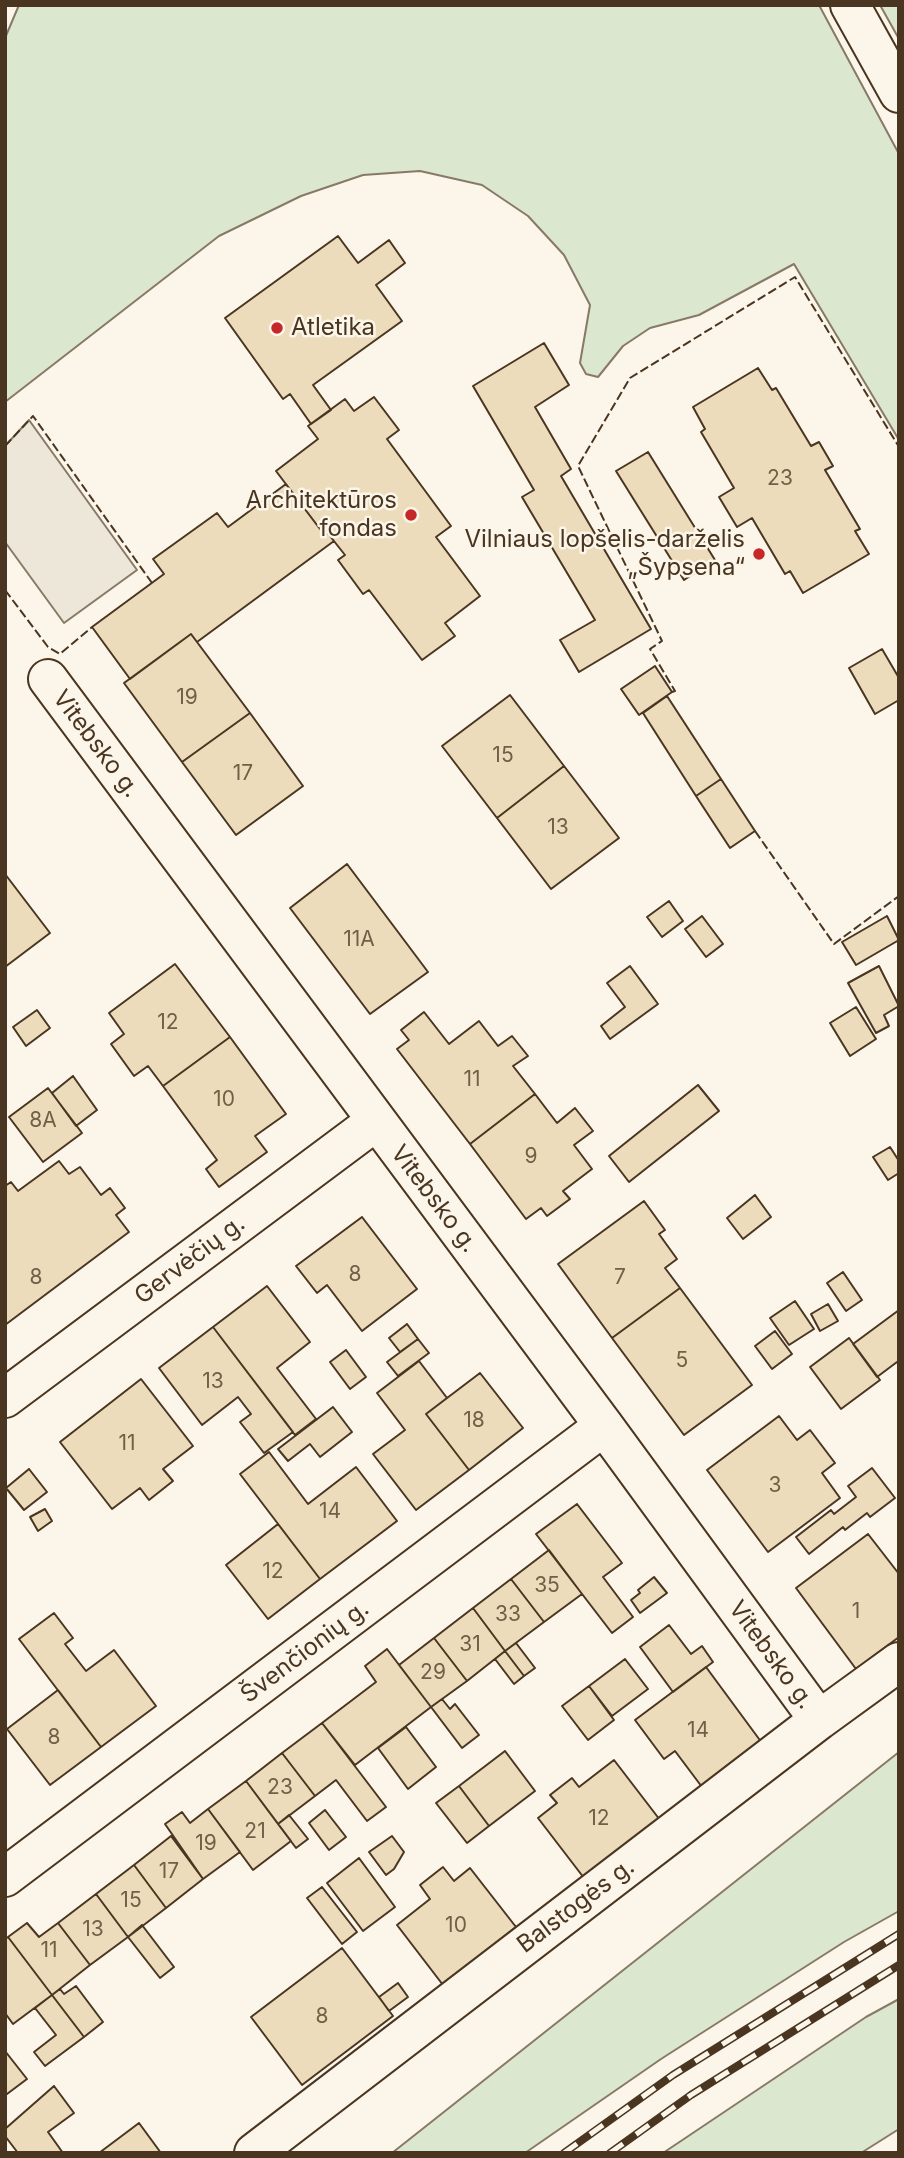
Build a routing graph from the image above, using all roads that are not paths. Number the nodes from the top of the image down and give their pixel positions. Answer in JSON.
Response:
{"nodes":[{"id":1,"x":850,"y":5,"type":"edge"},
{"id":2,"x":899,"y":93,"type":"edge"},
{"id":3,"x":48,"y":679,"type":"dead end"},
{"id":4,"x":376,"y":1122,"type":"junction"},
{"id":5,"x":5,"y":1398,"type":"edge"},
{"id":6,"x":604,"y":1426,"type":"junction"},
{"id":7,"x":899,"y":1662,"type":"edge"},
{"id":8,"x":819,"y":1720,"type":"junction"},
{"id":9,"x":5,"y":1877,"type":"edge"},
{"id":10,"x":254,"y":2153,"type":"edge"}],
"edges":[{"from":1,"to":2,"type":"street"},
{"from":3,"to":4,"type":"street","name":"Vitebsko g."},
{"from":4,"to":5,"type":"street","name":"Gervėčių g."},
{"from":4,"to":6,"type":"street","name":"Vitebsko g."},
{"from":6,"to":8,"type":"street","name":"Vitebsko g."},
{"from":6,"to":9,"type":"street","name":"Švenčionių g."},
{"from":7,"to":8,"type":"street","name":"Balstogės g."},
{"from":8,"to":10,"type":"street","name":"Balstogės g."}]}
